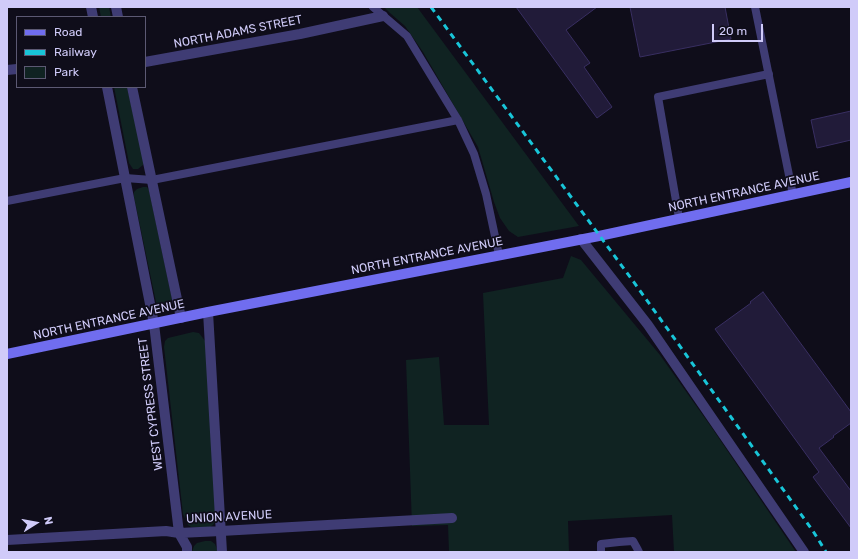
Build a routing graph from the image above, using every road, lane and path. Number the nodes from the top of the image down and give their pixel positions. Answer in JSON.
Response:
{"nodes":[{"id":1,"x":373,"y":7,"type":"edge"},
{"id":2,"x":755,"y":7,"type":"edge"},
{"id":3,"x":383,"y":16,"type":"junction"},
{"id":4,"x":146,"y":62,"type":"edge"},
{"id":5,"x":769,"y":74,"type":"junction"},
{"id":6,"x":107,"y":88,"type":"edge"},
{"id":7,"x":132,"y":88,"type":"edge"},
{"id":8,"x":458,"y":120,"type":"junction"},
{"id":9,"x":125,"y":178,"type":"junction"},
{"id":10,"x":152,"y":180,"type":"junction"},
{"id":11,"x":851,"y":182,"type":"edge"},
{"id":12,"x":793,"y":194,"type":"junction"},
{"id":13,"x":7,"y":201,"type":"edge"},
{"id":14,"x":680,"y":218,"type":"junction"},
{"id":15,"x":581,"y":239,"type":"junction"},
{"id":16,"x":498,"y":255,"type":"junction"},
{"id":17,"x":208,"y":312,"type":"junction"},
{"id":18,"x":180,"y":318,"type":"junction"},
{"id":19,"x":154,"y":324,"type":"junction"},
{"id":20,"x":7,"y":354,"type":"edge"},
{"id":21,"x":452,"y":518,"type":"dead end"},
{"id":22,"x":221,"y":531,"type":"junction"},
{"id":23,"x":179,"y":533,"type":"junction"},
{"id":24,"x":7,"y":540,"type":"edge"},
{"id":25,"x":187,"y":552,"type":"edge"},
{"id":26,"x":222,"y":552,"type":"edge"},
{"id":27,"x":601,"y":552,"type":"edge"},
{"id":28,"x":639,"y":552,"type":"edge"},
{"id":29,"x":804,"y":552,"type":"edge"}],
"edges":[{"from":1,"to":3,"type":"lane"},
{"from":2,"to":5,"type":"lane"},
{"from":3,"to":4,"type":"street","name":"NORTH ADAMS STREET"},
{"from":3,"to":8,"type":"lane"},
{"from":5,"to":12,"type":"lane"},
{"from":5,"to":14,"type":"lane"},
{"from":6,"to":9,"type":"street","name":"WEST CYPRESS STREET"},
{"from":7,"to":10,"type":"street"},
{"from":8,"to":10,"type":"lane"},
{"from":8,"to":16,"type":"lane"},
{"from":9,"to":10,"type":"lane"},
{"from":9,"to":13,"type":"lane"},
{"from":9,"to":19,"type":"street","name":"WEST CYPRESS STREET"},
{"from":10,"to":18,"type":"street"},
{"from":11,"to":12,"type":"main road","name":"NORTH ENTRANCE AVENUE"},
{"from":12,"to":14,"type":"main road","name":"NORTH ENTRANCE AVENUE"},
{"from":14,"to":15,"type":"main road","name":"NORTH ENTRANCE AVENUE"},
{"from":15,"to":16,"type":"main road","name":"NORTH ENTRANCE AVENUE"},
{"from":15,"to":29,"type":"street"},
{"from":16,"to":17,"type":"main road","name":"NORTH ENTRANCE AVENUE"},
{"from":17,"to":18,"type":"main road","name":"NORTH ENTRANCE AVENUE"},
{"from":17,"to":22,"type":"street"},
{"from":18,"to":19,"type":"main road","name":"NORTH ENTRANCE AVENUE"},
{"from":19,"to":20,"type":"main road","name":"NORTH ENTRANCE AVENUE"},
{"from":19,"to":23,"type":"street","name":"WEST CYPRESS STREET"},
{"from":21,"to":22,"type":"street","name":"UNION AVENUE"},
{"from":22,"to":23,"type":"street","name":"UNION AVENUE"},
{"from":22,"to":26,"type":"street"},
{"from":23,"to":24,"type":"street","name":"UNION AVENUE"},
{"from":23,"to":25,"type":"street","name":"WEST CYPRESS STREET"},
{"from":27,"to":28,"type":"lane"}]}
